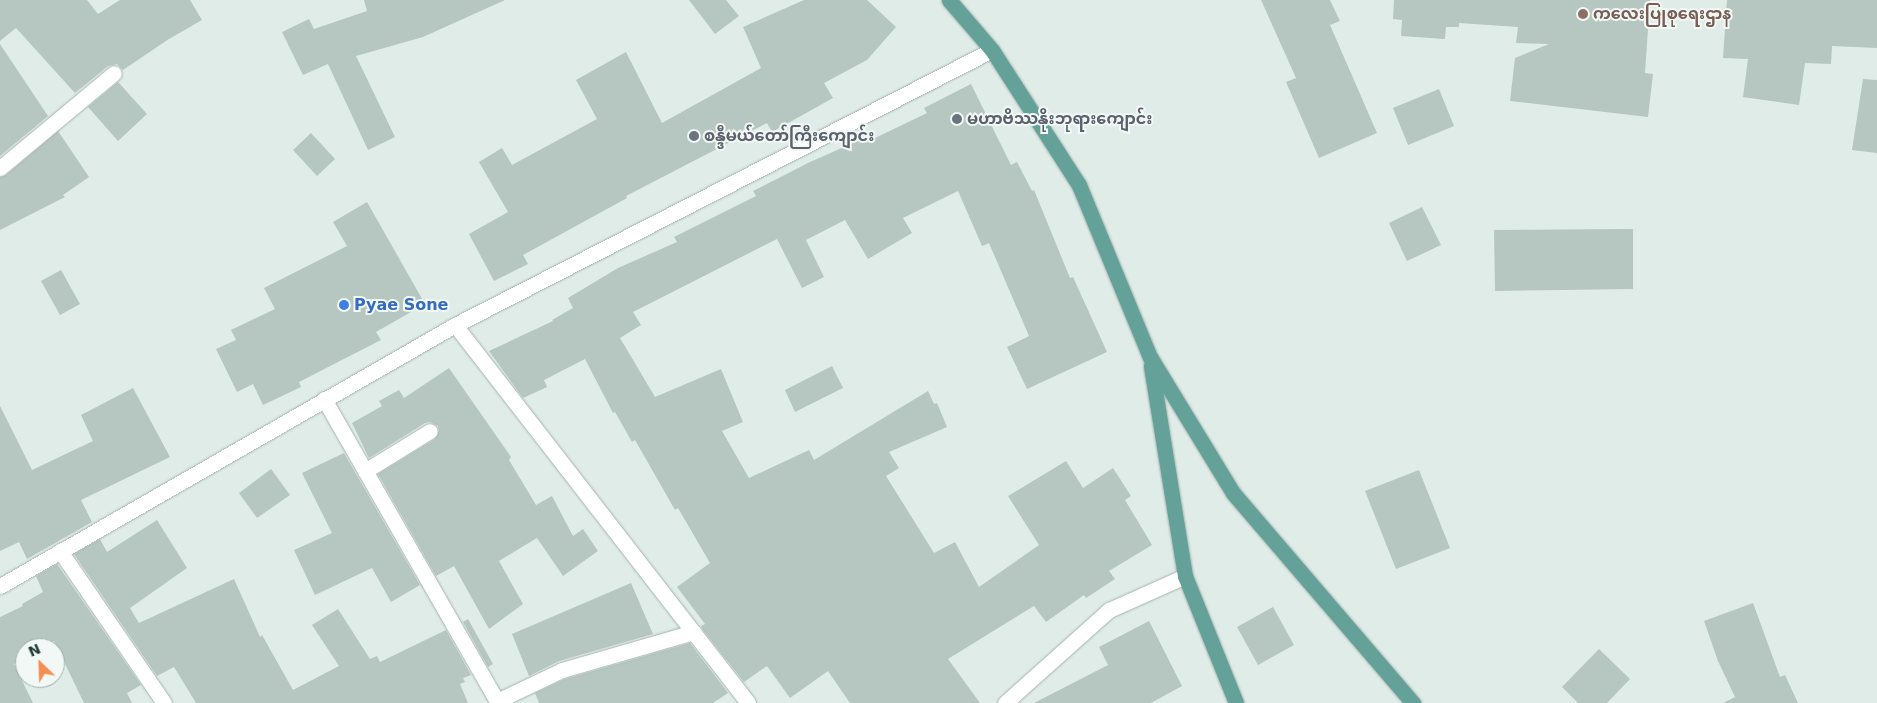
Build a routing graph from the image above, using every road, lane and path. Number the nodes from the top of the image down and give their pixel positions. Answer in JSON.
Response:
{"nodes":[{"id":1,"x":949,"y":0,"type":"edge"},
{"id":2,"x":992,"y":50,"type":"junction"},
{"id":3,"x":114,"y":73,"type":"dead end"},
{"id":4,"x":0,"y":168,"type":"edge"},
{"id":5,"x":455,"y":325,"type":"junction"},
{"id":6,"x":1150,"y":357,"type":"junction"},
{"id":7,"x":324,"y":399,"type":"junction"},
{"id":8,"x":430,"y":431,"type":"dead end"},
{"id":9,"x":364,"y":471,"type":"junction"},
{"id":10,"x":60,"y":551,"type":"junction"},
{"id":11,"x":1185,"y":576,"type":"junction"},
{"id":12,"x":0,"y":586,"type":"edge"},
{"id":13,"x":694,"y":632,"type":"junction"},
{"id":14,"x":164,"y":703,"type":"edge"},
{"id":15,"x":748,"y":703,"type":"edge"},
{"id":16,"x":1004,"y":703,"type":"edge"},
{"id":17,"x":1236,"y":703,"type":"edge"},
{"id":18,"x":1413,"y":703,"type":"edge"}],
"edges":[{"from":1,"to":2,"type":"main road"},
{"from":2,"to":5,"type":"street"},
{"from":2,"to":6,"type":"main road"},
{"from":3,"to":4,"type":"street"},
{"from":5,"to":7,"type":"street"},
{"from":5,"to":13,"type":"street"},
{"from":6,"to":11,"type":"main road"},
{"from":6,"to":18,"type":"main road"},
{"from":7,"to":9,"type":"street"},
{"from":7,"to":10,"type":"street"},
{"from":8,"to":9,"type":"street"},
{"from":9,"to":13,"type":"street"},
{"from":10,"to":12,"type":"street"},
{"from":10,"to":14,"type":"street"},
{"from":11,"to":16,"type":"street"},
{"from":11,"to":17,"type":"main road"},
{"from":13,"to":15,"type":"street"}]}
